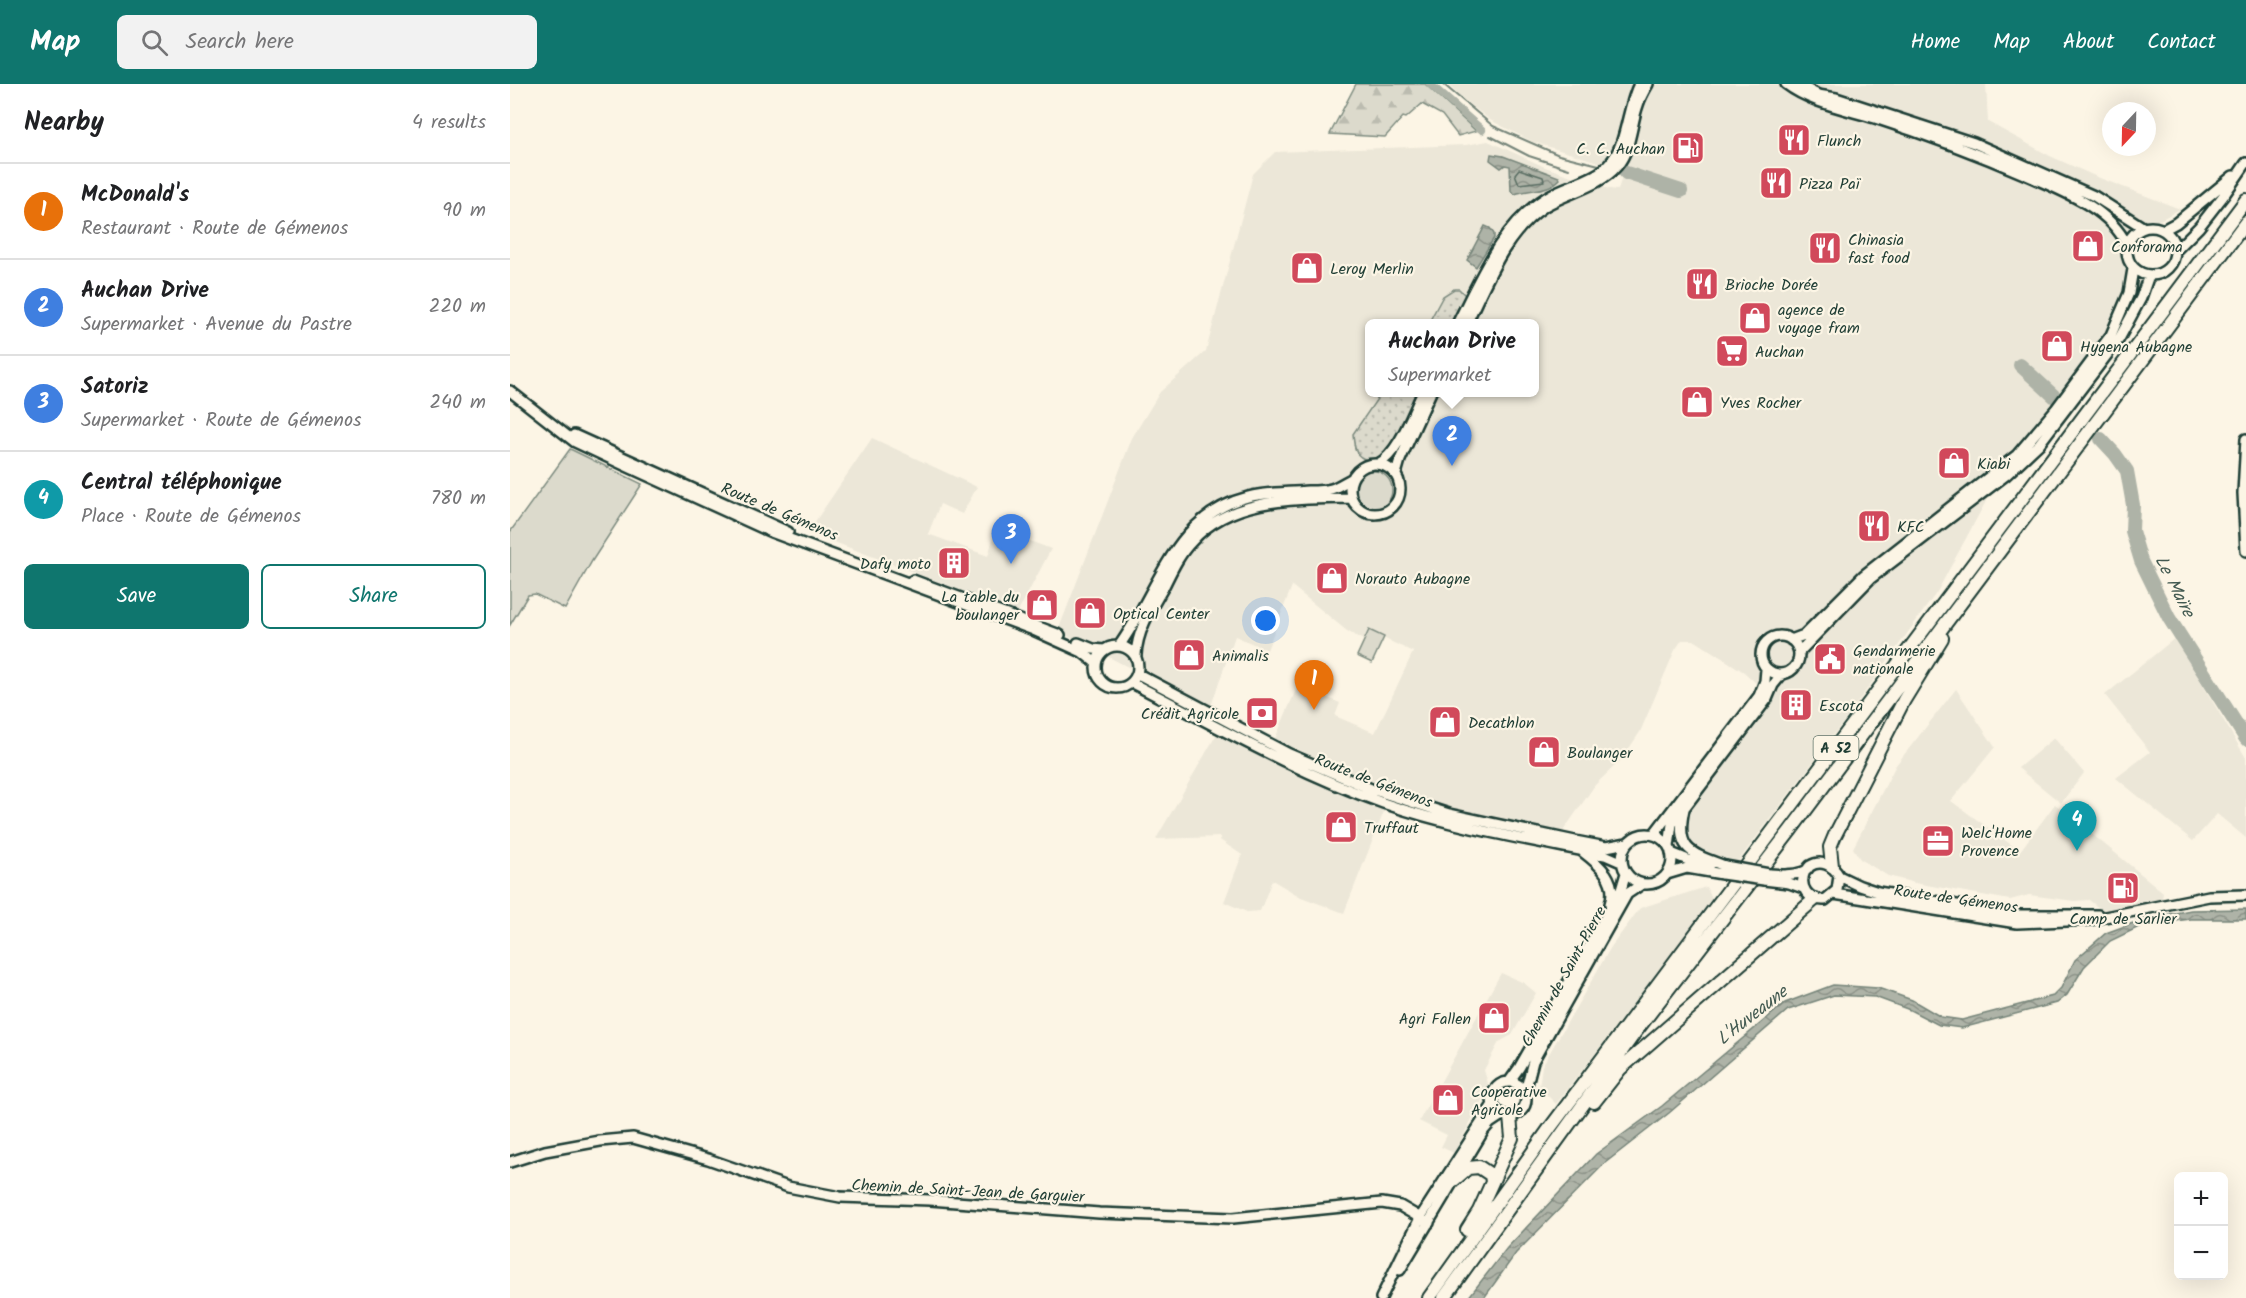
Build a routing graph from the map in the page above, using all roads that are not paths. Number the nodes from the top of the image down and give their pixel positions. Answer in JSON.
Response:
{"nodes":[{"id":1,"x":1639,"y":84,"type":"edge"},
{"id":2,"x":1648,"y":84,"type":"edge"},
{"id":3,"x":1786,"y":84,"type":"edge"},
{"id":4,"x":1797,"y":84,"type":"edge"},
{"id":5,"x":2246,"y":163,"type":"edge"},
{"id":6,"x":2239,"y":171,"type":"junction"},
{"id":7,"x":2246,"y":200,"type":"edge"},
{"id":8,"x":2246,"y":222,"type":"edge"},
{"id":9,"x":2144,"y":228,"type":"junction"},
{"id":10,"x":2163,"y":230,"type":"junction"},
{"id":11,"x":2127,"y":245,"type":"junction"},
{"id":12,"x":2175,"y":251,"type":"junction"},
{"id":13,"x":2133,"y":269,"type":"junction"},
{"id":14,"x":2150,"y":275,"type":"junction"},
{"id":15,"x":1460,"y":319,"type":"edge"},
{"id":16,"x":1468,"y":319,"type":"edge"},
{"id":17,"x":510,"y":391,"type":"edge"},
{"id":18,"x":1421,"y":397,"type":"edge"},
{"id":19,"x":1429,"y":397,"type":"edge"},
{"id":20,"x":2246,"y":439,"type":"edge"},
{"id":21,"x":1378,"y":464,"type":"junction"},
{"id":22,"x":1396,"y":474,"type":"junction"},
{"id":23,"x":1351,"y":479,"type":"junction"},
{"id":24,"x":1351,"y":498,"type":"junction"},
{"id":25,"x":2038,"y":500,"type":"junction"},
{"id":26,"x":2246,"y":551,"type":"edge"},
{"id":27,"x":1050,"y":634,"type":"junction"},
{"id":28,"x":1791,"y":640,"type":"junction"},
{"id":29,"x":1119,"y":646,"type":"junction"},
{"id":30,"x":1104,"y":650,"type":"junction"},
{"id":31,"x":1799,"y":652,"type":"junction"},
{"id":32,"x":1136,"y":656,"type":"junction"},
{"id":33,"x":1096,"y":663,"type":"junction"},
{"id":34,"x":1766,"y":669,"type":"junction"},
{"id":35,"x":1782,"y":674,"type":"junction"},
{"id":36,"x":1135,"y":678,"type":"junction"},
{"id":37,"x":1686,"y":804,"type":"junction"},
{"id":38,"x":1654,"y":834,"type":"junction"},
{"id":39,"x":1627,"y":843,"type":"junction"},
{"id":40,"x":1581,"y":850,"type":"junction"},
{"id":41,"x":1670,"y":850,"type":"junction"},
{"id":42,"x":1622,"y":862,"type":"junction"},
{"id":43,"x":1723,"y":870,"type":"junction"},
{"id":44,"x":1806,"y":871,"type":"junction"},
{"id":45,"x":1835,"y":871,"type":"junction"},
{"id":46,"x":1626,"y":873,"type":"junction"},
{"id":47,"x":1667,"y":874,"type":"junction"},
{"id":48,"x":1767,"y":877,"type":"junction"},
{"id":49,"x":1642,"y":884,"type":"junction"},
{"id":50,"x":1803,"y":888,"type":"junction"},
{"id":51,"x":1834,"y":894,"type":"junction"},
{"id":52,"x":2246,"y":896,"type":"edge"},
{"id":53,"x":1815,"y":899,"type":"junction"},
{"id":54,"x":1607,"y":916,"type":"junction"},
{"id":55,"x":2110,"y":916,"type":"junction"},
{"id":56,"x":1509,"y":1082,"type":"junction"},
{"id":57,"x":1525,"y":1092,"type":"junction"},
{"id":58,"x":1492,"y":1106,"type":"junction"},
{"id":59,"x":1506,"y":1116,"type":"junction"},
{"id":60,"x":510,"y":1162,"type":"edge"},
{"id":61,"x":1454,"y":1180,"type":"junction"},
{"id":62,"x":1492,"y":1182,"type":"junction"},
{"id":63,"x":1425,"y":1220,"type":"junction"},
{"id":64,"x":1494,"y":1227,"type":"junction"},
{"id":65,"x":1382,"y":1298,"type":"edge"},
{"id":66,"x":1424,"y":1298,"type":"edge"},
{"id":67,"x":1429,"y":1298,"type":"edge"},
{"id":68,"x":1444,"y":1298,"type":"edge"}],
"edges":[{"from":1,"to":15,"type":"main road"},
{"from":2,"to":16,"type":"main road"},
{"from":3,"to":11,"type":"main road"},
{"from":4,"to":9,"type":"main road"},
{"from":5,"to":6,"type":"main road"},
{"from":6,"to":10,"type":"main road"},
{"from":6,"to":12,"type":"main road"},
{"from":7,"to":67,"type":"highway","number":"A 52"},
{"from":8,"to":25,"type":"highway","number":"A 52"},
{"from":9,"to":10,"type":"main road"},
{"from":9,"to":11,"type":"main road"},
{"from":10,"to":12,"type":"main road"},
{"from":11,"to":13,"type":"main road"},
{"from":12,"to":14,"type":"main road"},
{"from":13,"to":14,"type":"main road"},
{"from":13,"to":28,"type":"main road"},
{"from":14,"to":31,"type":"main road"},
{"from":17,"to":27,"type":"main road","name":"Route de Gémenos"},
{"from":18,"to":21,"type":"main road"},
{"from":19,"to":22,"type":"main road"},
{"from":20,"to":26,"type":"main road"},
{"from":21,"to":22,"type":"main road"},
{"from":21,"to":23,"type":"main road"},
{"from":22,"to":24,"type":"main road"},
{"from":23,"to":24,"type":"main road"},
{"from":23,"to":29,"type":"main road"},
{"from":24,"to":32,"type":"main road"},
{"from":25,"to":45,"type":"highway"},
{"from":25,"to":64,"type":"highway","number":"A 52"},
{"from":27,"to":30,"type":"main road","name":"Route de Gémenos"},
{"from":27,"to":33,"type":"main road","name":"Route de Gémenos"},
{"from":28,"to":31,"type":"main road"},
{"from":28,"to":34,"type":"main road"},
{"from":29,"to":30,"type":"main road"},
{"from":29,"to":32,"type":"main road"},
{"from":30,"to":33,"type":"main road"},
{"from":31,"to":35,"type":"main road"},
{"from":32,"to":36,"type":"main road"},
{"from":33,"to":36,"type":"main road"},
{"from":34,"to":35,"type":"main road"},
{"from":34,"to":38,"type":"main road"},
{"from":35,"to":37,"type":"main road"},
{"from":36,"to":39,"type":"main road","name":"Route de Gémenos"},
{"from":36,"to":40,"type":"main road","name":"Route de Gémenos"},
{"from":37,"to":41,"type":"main road"},
{"from":37,"to":43,"type":"main road"},
{"from":38,"to":39,"type":"main road"},
{"from":38,"to":41,"type":"main road"},
{"from":39,"to":42,"type":"main road"},
{"from":40,"to":42,"type":"main road","name":"Route de Gémenos"},
{"from":40,"to":54,"type":"main road"},
{"from":41,"to":43,"type":"main road"},
{"from":41,"to":47,"type":"main road"},
{"from":42,"to":46,"type":"main road"},
{"from":43,"to":47,"type":"main road"},
{"from":43,"to":48,"type":"main road","bridge":true},
{"from":44,"to":45,"type":"main road"},
{"from":44,"to":48,"type":"main road"},
{"from":44,"to":50,"type":"main road"},
{"from":45,"to":51,"type":"main road"},
{"from":45,"to":55,"type":"main road","name":"Route de Gémenos"},
{"from":46,"to":49,"type":"main road"},
{"from":46,"to":54,"type":"main road","name":"Chemin de Saint-Pierre"},
{"from":47,"to":49,"type":"main road"},
{"from":48,"to":50,"type":"main road"},
{"from":49,"to":57,"type":"main road","name":"Chemin de Saint-Pierre"},
{"from":50,"to":53,"type":"main road"},
{"from":51,"to":53,"type":"main road"},
{"from":51,"to":55,"type":"main road","name":"Route de Gémenos"},
{"from":52,"to":55,"type":"main road","name":"Route de Gémenos"},
{"from":53,"to":64,"type":"highway"},
{"from":54,"to":56,"type":"main road","name":"Chemin de Saint-Pierre"},
{"from":56,"to":57,"type":"main road"},
{"from":56,"to":58,"type":"main road"},
{"from":57,"to":59,"type":"main road"},
{"from":58,"to":59,"type":"main road"},
{"from":58,"to":63,"type":"main road"},
{"from":59,"to":61,"type":"main road"},
{"from":59,"to":62,"type":"highway"},
{"from":60,"to":63,"type":"main road","name":"Chemin de Saint-Jean de Garguier"},
{"from":61,"to":62,"type":"highway"},
{"from":61,"to":63,"type":"main road"},
{"from":62,"to":66,"type":"highway"},
{"from":63,"to":65,"type":"main road"},
{"from":64,"to":68,"type":"highway","number":"A 52"}]}
